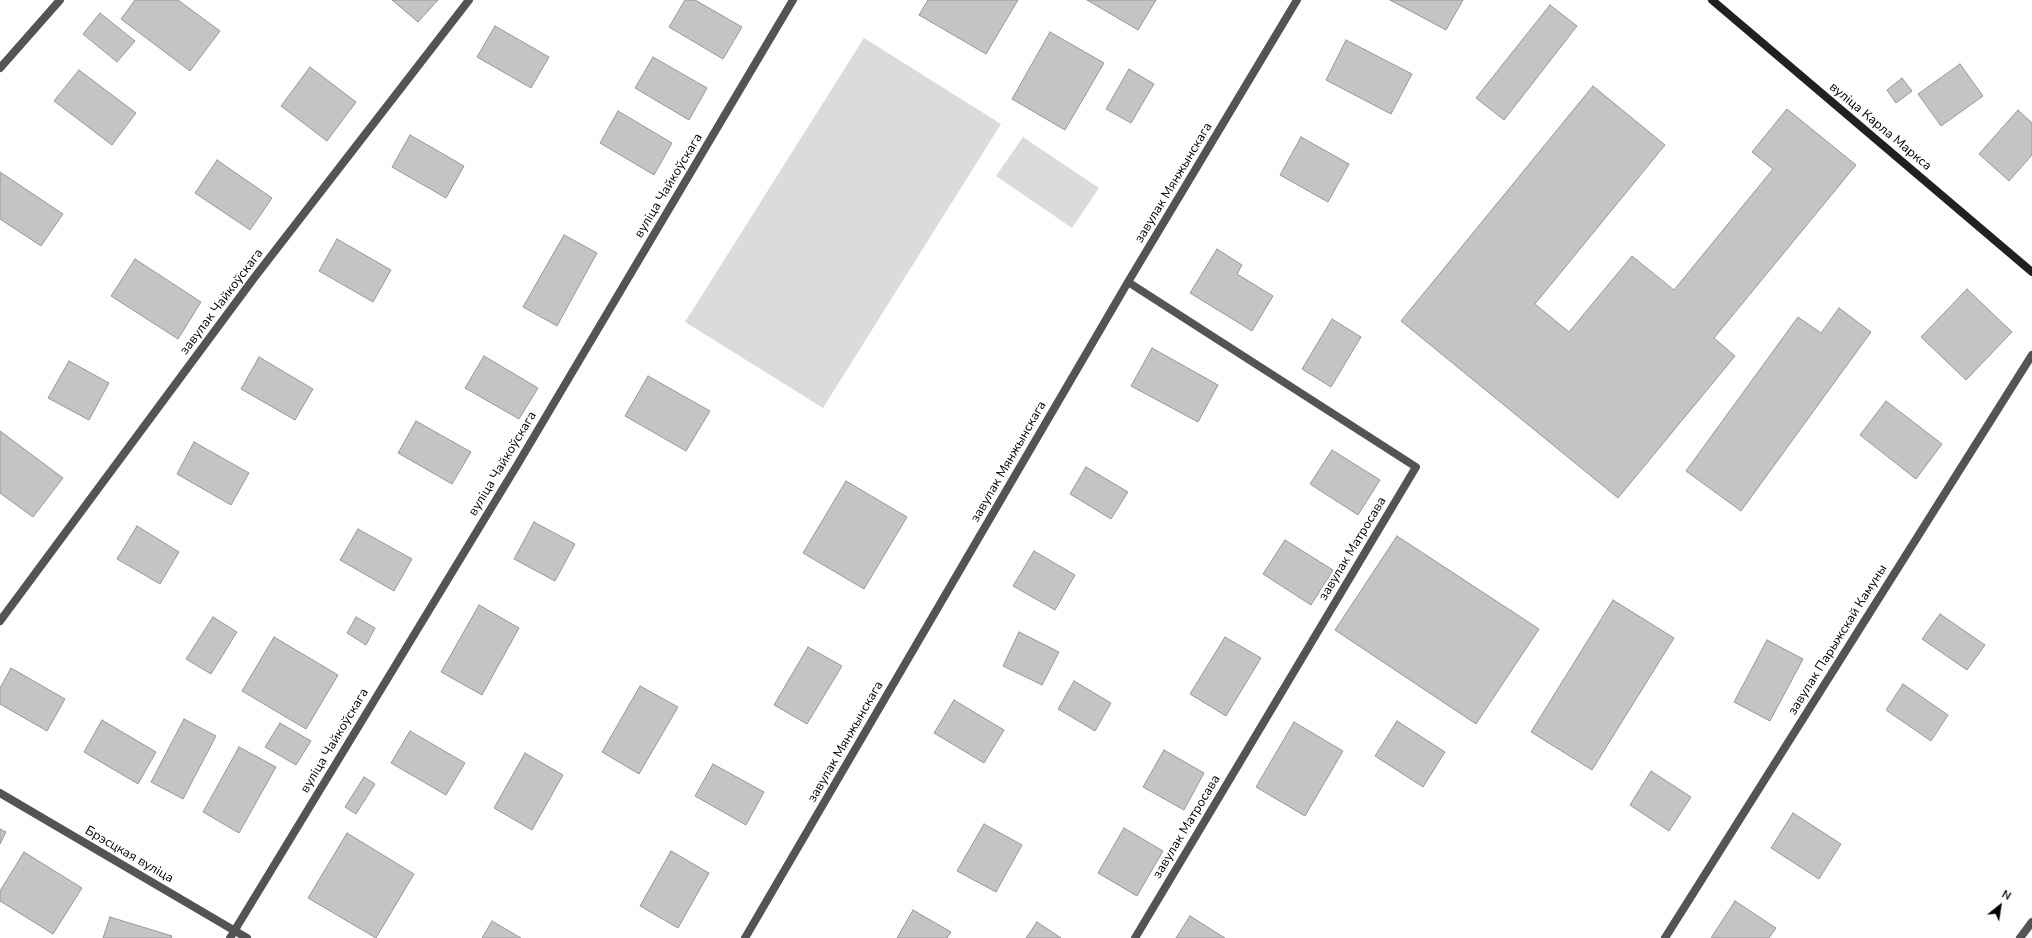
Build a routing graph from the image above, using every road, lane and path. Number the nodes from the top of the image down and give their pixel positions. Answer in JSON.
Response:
{"nodes":[{"id":1,"x":60,"y":0,"type":"edge"},
{"id":2,"x":469,"y":0,"type":"edge"},
{"id":3,"x":792,"y":0,"type":"edge"},
{"id":4,"x":1298,"y":0,"type":"edge"},
{"id":5,"x":1712,"y":0,"type":"edge"},
{"id":6,"x":0,"y":68,"type":"edge"},
{"id":7,"x":2032,"y":272,"type":"edge"},
{"id":8,"x":1128,"y":282,"type":"junction"},
{"id":9,"x":2032,"y":355,"type":"edge"},
{"id":10,"x":0,"y":621,"type":"edge"},
{"id":11,"x":0,"y":793,"type":"edge"},
{"id":12,"x":2032,"y":922,"type":"edge"},
{"id":13,"x":232,"y":934,"type":"edge"},
{"id":14,"x":247,"y":938,"type":"edge"},
{"id":15,"x":745,"y":938,"type":"edge"},
{"id":16,"x":1134,"y":938,"type":"edge"},
{"id":17,"x":1665,"y":938,"type":"edge"},
{"id":18,"x":2020,"y":938,"type":"edge"}],
"edges":[{"from":1,"to":6,"type":"street"},
{"from":2,"to":10,"type":"street","name":"завулак Чайкоўскага"},
{"from":3,"to":13,"type":"street","name":"вуліца Чайкоўскага"},
{"from":4,"to":8,"type":"street","name":"завулак Мянжынскага"},
{"from":5,"to":7,"type":"main road","name":"вуліца Карла Маркса"},
{"from":8,"to":15,"type":"street","name":"завулак Мянжынскага"},
{"from":8,"to":16,"type":"street","name":"завулак Матросава"},
{"from":9,"to":17,"type":"street","name":"завулак Парыжскай Камуны"},
{"from":11,"to":13,"type":"street","name":"Брэсцкая вуліца"},
{"from":12,"to":18,"type":"street"},
{"from":13,"to":14,"type":"street","name":"Брэсцкая вуліца"}]}
